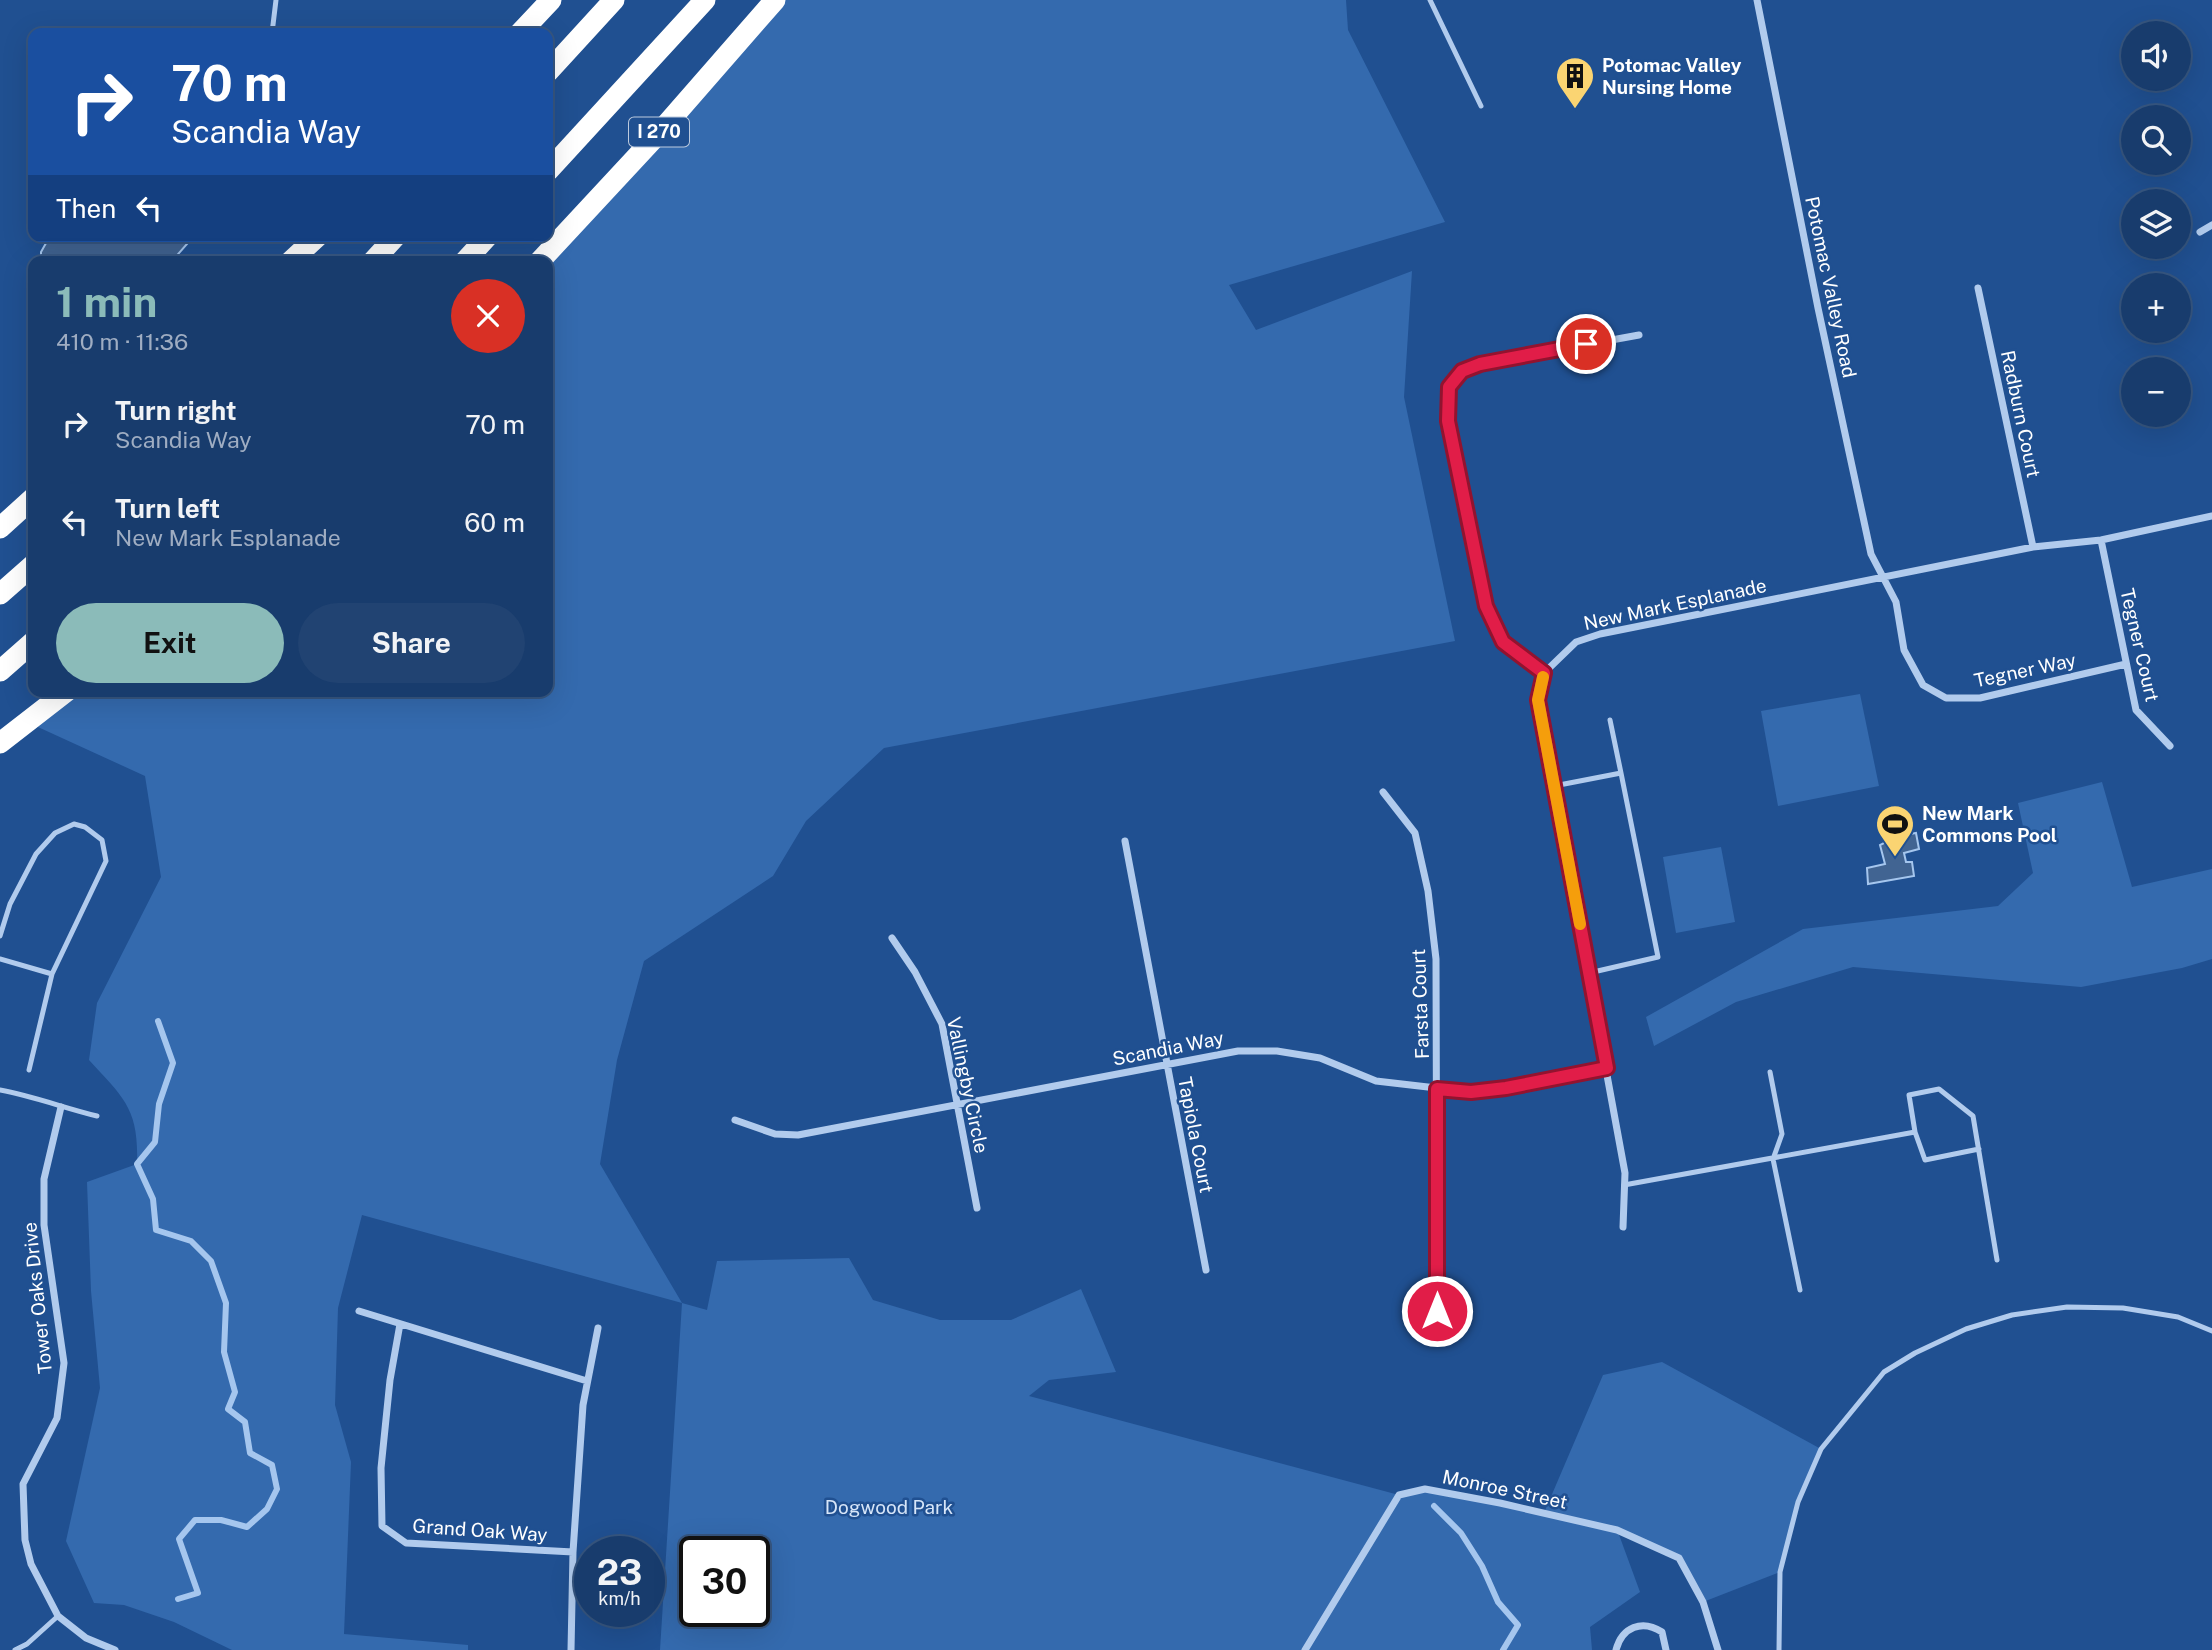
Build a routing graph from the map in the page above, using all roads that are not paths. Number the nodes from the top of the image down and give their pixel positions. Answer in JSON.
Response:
{"nodes":[{"id":1,"x":276,"y":0,"type":"edge"},
{"id":2,"x":551,"y":0,"type":"edge"},
{"id":3,"x":614,"y":0,"type":"edge"},
{"id":4,"x":705,"y":0,"type":"edge"},
{"id":5,"x":775,"y":0,"type":"edge"},
{"id":6,"x":1430,"y":0,"type":"edge"},
{"id":7,"x":1757,"y":0,"type":"edge"},
{"id":8,"x":273,"y":28,"type":"edge"},
{"id":9,"x":525,"y":28,"type":"edge"},
{"id":10,"x":553,"y":67,"type":"edge"},
{"id":11,"x":1481,"y":106,"type":"dead end"},
{"id":12,"x":553,"y":166,"type":"edge"},
{"id":13,"x":2212,"y":225,"type":"edge"},
{"id":14,"x":2200,"y":232,"type":"dead end"},
{"id":15,"x":312,"y":242,"type":"edge"},
{"id":16,"x":390,"y":242,"type":"edge"},
{"id":17,"x":483,"y":242,"type":"edge"},
{"id":18,"x":296,"y":256,"type":"edge"},
{"id":19,"x":378,"y":256,"type":"edge"},
{"id":20,"x":470,"y":256,"type":"edge"},
{"id":21,"x":545,"y":256,"type":"edge"},
{"id":22,"x":1978,"y":288,"type":"dead end"},
{"id":23,"x":1639,"y":335,"type":"dead end"},
{"id":24,"x":28,"y":503,"type":"edge"},
{"id":25,"x":2212,"y":516,"type":"edge"},
{"id":26,"x":0,"y":528,"type":"edge"},
{"id":27,"x":2101,"y":540,"type":"junction"},
{"id":28,"x":2033,"y":547,"type":"junction"},
{"id":29,"x":28,"y":569,"type":"edge"},
{"id":30,"x":1881,"y":578,"type":"junction"},
{"id":31,"x":0,"y":594,"type":"edge"},
{"id":32,"x":28,"y":646,"type":"edge"},
{"id":33,"x":2126,"y":664,"type":"junction"},
{"id":34,"x":0,"y":671,"type":"edge"},
{"id":35,"x":1544,"y":673,"type":"junction"},
{"id":36,"x":59,"y":697,"type":"edge"},
{"id":37,"x":1610,"y":720,"type":"dead end"},
{"id":38,"x":0,"y":743,"type":"edge"},
{"id":39,"x":2170,"y":746,"type":"dead end"},
{"id":40,"x":1620,"y":773,"type":"junction"},
{"id":41,"x":1554,"y":786,"type":"junction"},
{"id":42,"x":1383,"y":792,"type":"dead end"},
{"id":43,"x":1125,"y":841,"type":"dead end"},
{"id":44,"x":0,"y":936,"type":"edge"},
{"id":45,"x":892,"y":938,"type":"dead end"},
{"id":46,"x":0,"y":959,"type":"edge"},
{"id":47,"x":1589,"y":973,"type":"junction"},
{"id":48,"x":52,"y":974,"type":"junction"},
{"id":49,"x":1167,"y":1064,"type":"junction"},
{"id":50,"x":1607,"y":1068,"type":"junction"},
{"id":51,"x":29,"y":1070,"type":"dead end"},
{"id":52,"x":1770,"y":1072,"type":"dead end"},
{"id":53,"x":1437,"y":1089,"type":"junction"},
{"id":54,"x":0,"y":1090,"type":"edge"},
{"id":55,"x":958,"y":1103,"type":"junction"},
{"id":56,"x":61,"y":1107,"type":"junction"},
{"id":57,"x":97,"y":1116,"type":"dead end"},
{"id":58,"x":735,"y":1120,"type":"dead end"},
{"id":59,"x":1915,"y":1132,"type":"junction"},
{"id":60,"x":1979,"y":1149,"type":"junction"},
{"id":61,"x":1773,"y":1159,"type":"junction"},
{"id":62,"x":1624,"y":1185,"type":"junction"},
{"id":63,"x":977,"y":1208,"type":"dead end"},
{"id":64,"x":1623,"y":1227,"type":"dead end"},
{"id":65,"x":1997,"y":1260,"type":"dead end"},
{"id":66,"x":1206,"y":1270,"type":"dead end"},
{"id":67,"x":1800,"y":1290,"type":"dead end"},
{"id":68,"x":359,"y":1311,"type":"dead end"},
{"id":69,"x":1437,"y":1311,"type":"dead end"},
{"id":70,"x":400,"y":1324,"type":"junction"},
{"id":71,"x":598,"y":1328,"type":"dead end"},
{"id":72,"x":2212,"y":1331,"type":"edge"},
{"id":73,"x":587,"y":1381,"type":"junction"},
{"id":74,"x":573,"y":1552,"type":"junction"},
{"id":75,"x":58,"y":1616,"type":"junction"},
{"id":76,"x":15,"y":1650,"type":"edge"},
{"id":77,"x":115,"y":1650,"type":"edge"},
{"id":78,"x":571,"y":1650,"type":"edge"},
{"id":79,"x":1305,"y":1650,"type":"edge"},
{"id":80,"x":1616,"y":1650,"type":"edge"},
{"id":81,"x":1665,"y":1650,"type":"edge"},
{"id":82,"x":1718,"y":1650,"type":"edge"},
{"id":83,"x":1779,"y":1650,"type":"edge"}],
"edges":[{"from":1,"to":8,"type":"lane"},
{"from":2,"to":9,"type":"highway"},
{"from":3,"to":10,"type":"highway"},
{"from":4,"to":12,"type":"highway","number":"I 270"},
{"from":5,"to":21,"type":"highway","number":"I 270"},
{"from":6,"to":11,"type":"lane"},
{"from":7,"to":30,"type":"street","name":"Potomac Valley Road"},
{"from":13,"to":14,"type":"street"},
{"from":15,"to":18,"type":"highway"},
{"from":16,"to":19,"type":"highway"},
{"from":17,"to":20,"type":"highway"},
{"from":22,"to":28,"type":"street","name":"Radburn Court"},
{"from":23,"to":35,"type":"street"},
{"from":24,"to":26,"type":"highway"},
{"from":25,"to":27,"type":"street","name":"New Mark Esplanade"},
{"from":27,"to":28,"type":"street","name":"New Mark Esplanade"},
{"from":27,"to":33,"type":"street","name":"Tegner Court"},
{"from":28,"to":30,"type":"street","name":"New Mark Esplanade"},
{"from":29,"to":31,"type":"highway"},
{"from":30,"to":33,"type":"street","name":"Tegner Way"},
{"from":30,"to":35,"type":"street","name":"New Mark Esplanade"},
{"from":32,"to":34,"type":"highway"},
{"from":33,"to":39,"type":"street","name":"Tegner Court"},
{"from":35,"to":41,"type":"street"},
{"from":36,"to":38,"type":"highway"},
{"from":37,"to":40,"type":"lane"},
{"from":40,"to":41,"type":"lane"},
{"from":40,"to":47,"type":"lane"},
{"from":41,"to":47,"type":"street"},
{"from":42,"to":53,"type":"street","name":"Farsta Court"},
{"from":43,"to":49,"type":"street","name":"Tapiola Court"},
{"from":44,"to":48,"type":"lane"},
{"from":45,"to":55,"type":"street","name":"Vallingby Circle"},
{"from":46,"to":48,"type":"lane"},
{"from":47,"to":50,"type":"street"},
{"from":48,"to":51,"type":"lane"},
{"from":49,"to":53,"type":"street","name":"Scandia Way"},
{"from":49,"to":55,"type":"street","name":"Scandia Way"},
{"from":49,"to":66,"type":"street","name":"Tapiola Court"},
{"from":50,"to":53,"type":"street","name":"Scandia Way"},
{"from":50,"to":62,"type":"street"},
{"from":52,"to":61,"type":"lane"},
{"from":53,"to":69,"type":"street","name":"Farsta Court"},
{"from":54,"to":56,"type":"lane"},
{"from":55,"to":58,"type":"street","name":"Scandia Way"},
{"from":55,"to":63,"type":"street","name":"Vallingby Circle"},
{"from":56,"to":57,"type":"lane"},
{"from":56,"to":75,"type":"street","name":"Tower Oaks Drive"},
{"from":59,"to":60,"type":"lane"},
{"from":59,"to":60,"type":"lane"},
{"from":59,"to":61,"type":"lane"},
{"from":60,"to":65,"type":"lane"},
{"from":61,"to":62,"type":"lane"},
{"from":61,"to":67,"type":"lane"},
{"from":62,"to":64,"type":"street"},
{"from":68,"to":70,"type":"street"},
{"from":70,"to":73,"type":"street"},
{"from":70,"to":74,"type":"street","name":"Grand Oak Way"},
{"from":71,"to":73,"type":"street","name":"Grand Oak Way"},
{"from":72,"to":83,"type":"lane"},
{"from":73,"to":74,"type":"street","name":"Grand Oak Way"},
{"from":74,"to":78,"type":"street","name":"Grand Oak Way"},
{"from":75,"to":76,"type":"lane"},
{"from":75,"to":77,"type":"street","name":"Tower Oaks Drive"},
{"from":79,"to":82,"type":"street","name":"Monroe Street"},
{"from":80,"to":81,"type":"street"}]}
